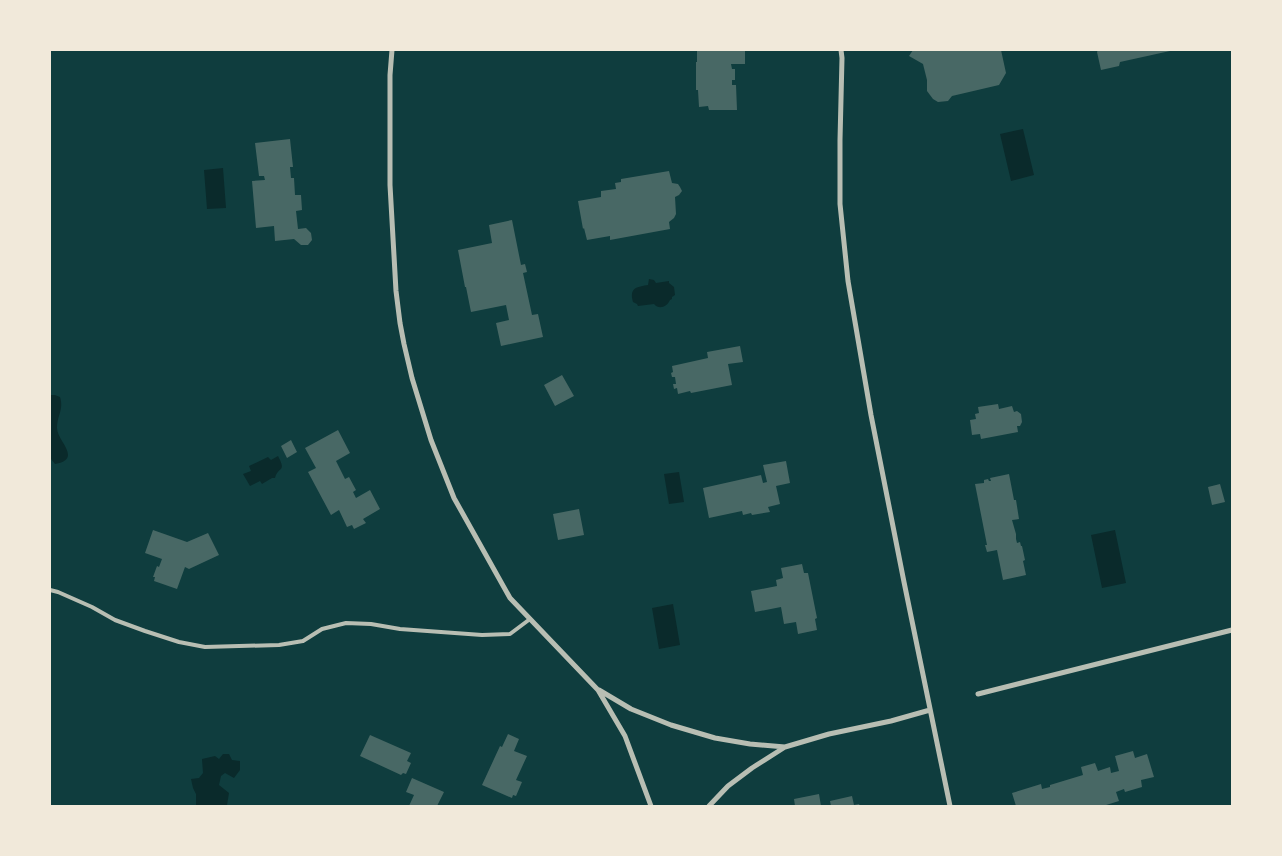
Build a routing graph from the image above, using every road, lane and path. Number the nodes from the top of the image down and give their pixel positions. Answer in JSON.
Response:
{"nodes":[{"id":1,"x":392,"y":50,"type":"edge"},
{"id":2,"x":841,"y":50,"type":"edge"},
{"id":3,"x":846,"y":50,"type":"edge"},
{"id":4,"x":842,"y":58,"type":"junction"},
{"id":5,"x":50,"y":590,"type":"edge"},
{"id":6,"x":530,"y":619,"type":"junction"},
{"id":7,"x":1232,"y":630,"type":"edge"},
{"id":8,"x":598,"y":690,"type":"junction"},
{"id":9,"x":978,"y":694,"type":"dead end"},
{"id":10,"x":930,"y":710,"type":"junction"},
{"id":11,"x":785,"y":747,"type":"junction"},
{"id":12,"x":651,"y":806,"type":"edge"},
{"id":13,"x":709,"y":806,"type":"edge"},
{"id":14,"x":950,"y":806,"type":"edge"}],
"edges":[{"from":1,"to":6,"type":"street"},
{"from":2,"to":4,"type":"street"},
{"from":3,"to":4,"type":"street"},
{"from":4,"to":10,"type":"street"},
{"from":5,"to":6,"type":"lane"},
{"from":6,"to":8,"type":"street"},
{"from":7,"to":9,"type":"street"},
{"from":8,"to":11,"type":"street"},
{"from":8,"to":12,"type":"street"},
{"from":10,"to":11,"type":"street"},
{"from":10,"to":14,"type":"street"},
{"from":11,"to":13,"type":"street"}]}
